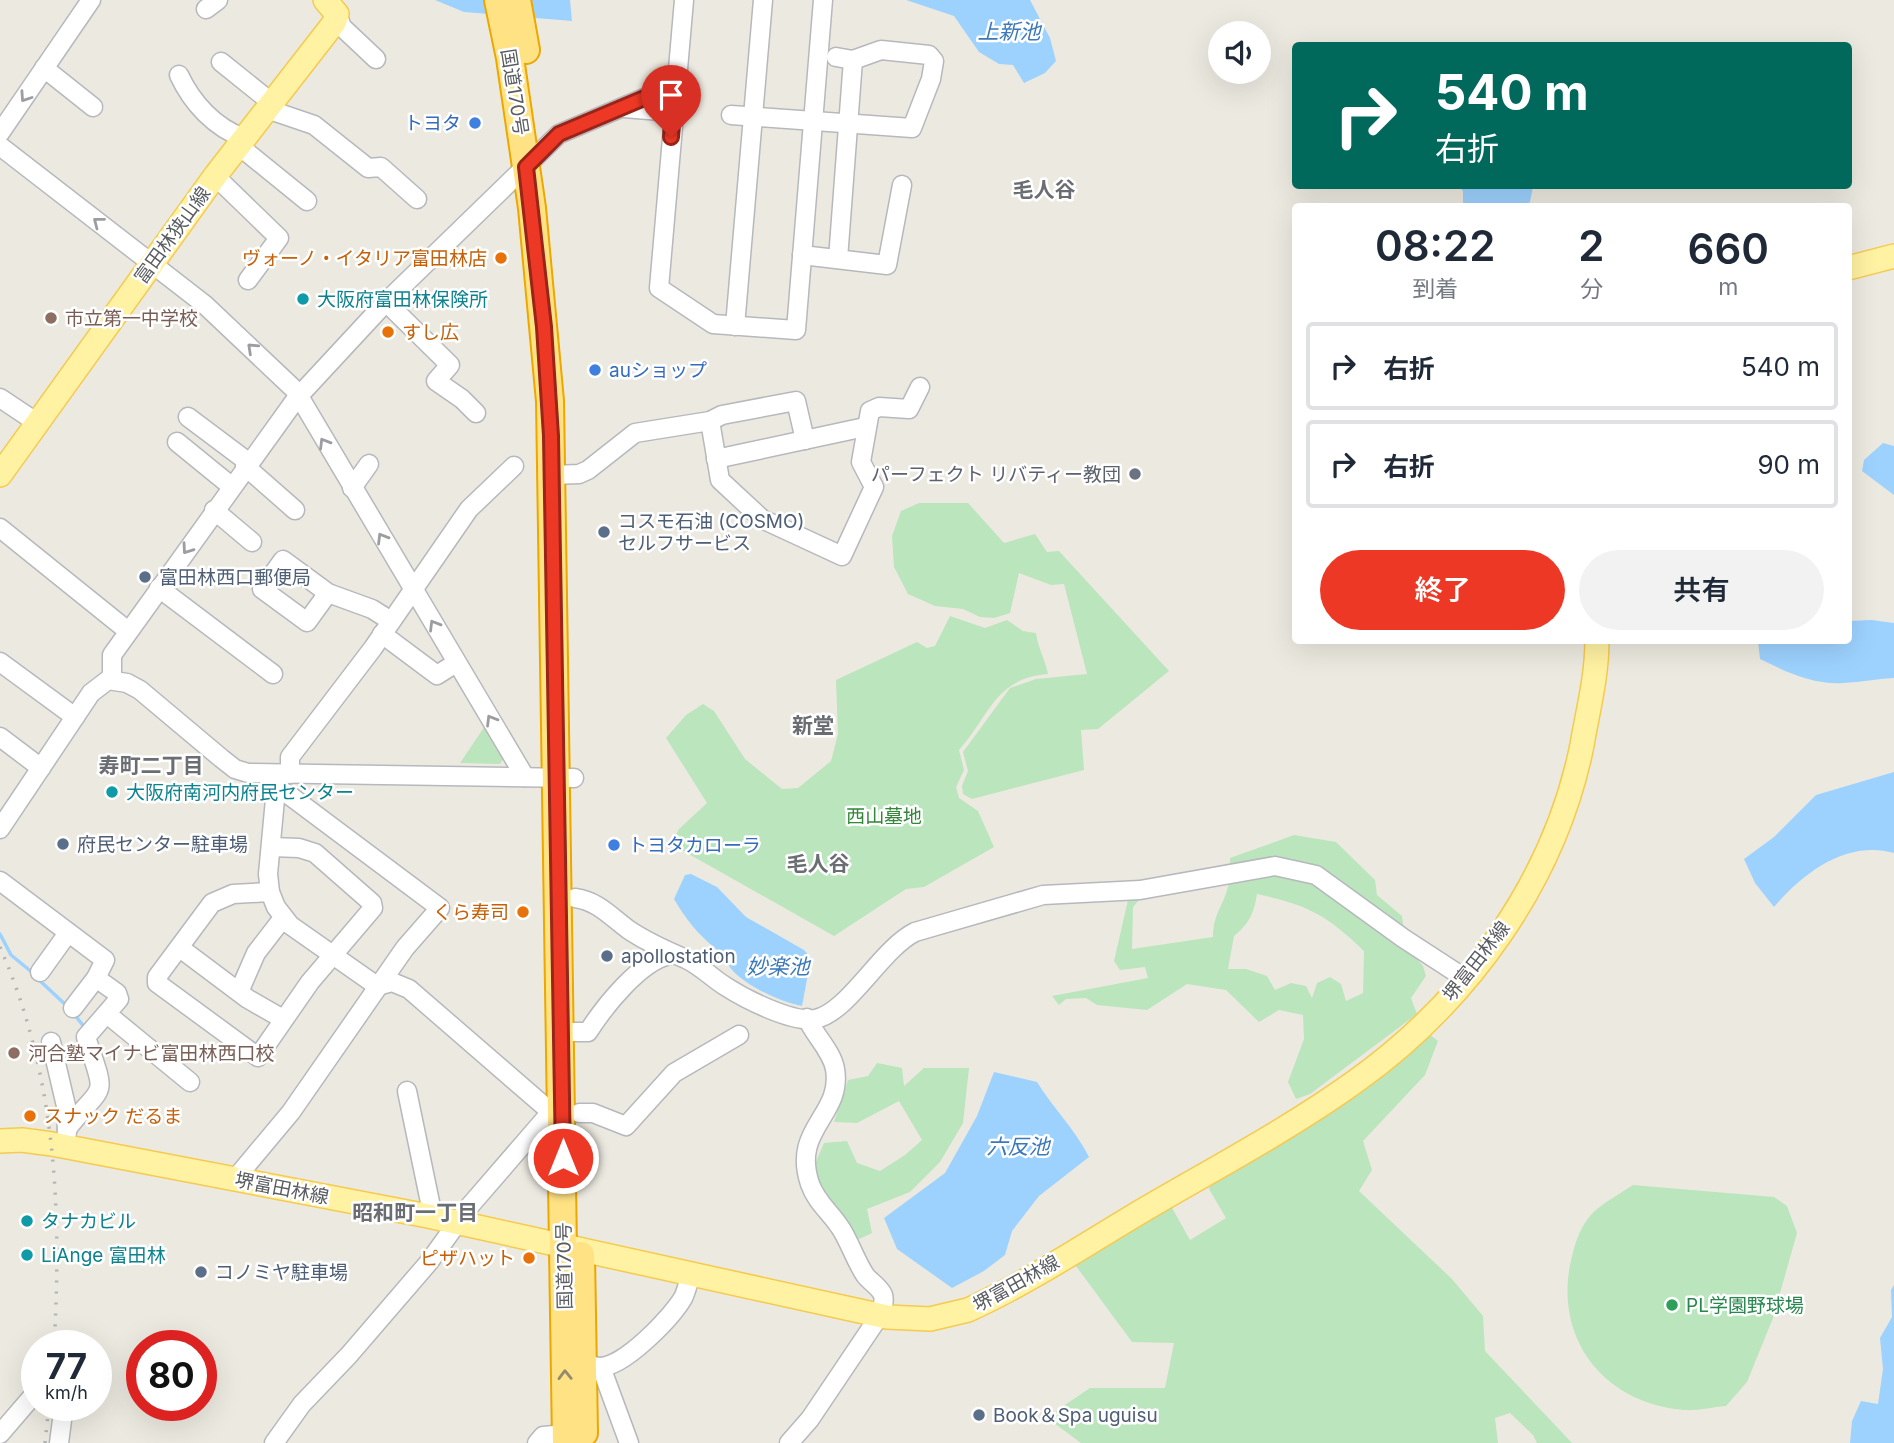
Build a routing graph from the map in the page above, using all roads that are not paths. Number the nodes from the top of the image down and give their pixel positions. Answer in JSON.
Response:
{"nodes":[{"id":1,"x":91,"y":0,"type":"edge"},
{"id":2,"x":498,"y":0,"type":"edge"},
{"id":3,"x":517,"y":0,"type":"edge"},
{"id":4,"x":684,"y":0,"type":"edge"},
{"id":5,"x":763,"y":0,"type":"edge"},
{"id":6,"x":823,"y":0,"type":"edge"},
{"id":7,"x":331,"y":7,"type":"edge"},
{"id":8,"x":513,"y":28,"type":"junction"},
{"id":9,"x":376,"y":59,"type":"dead end"},
{"id":10,"x":222,"y":62,"type":"dead end"},
{"id":11,"x":44,"y":68,"type":"junction"},
{"id":12,"x":179,"y":75,"type":"dead end"},
{"id":13,"x":675,"y":85,"type":"junction"},
{"id":14,"x":270,"y":106,"type":"junction"},
{"id":15,"x":93,"y":107,"type":"dead end"},
{"id":16,"x":617,"y":107,"type":"junction"},
{"id":17,"x":673,"y":112,"type":"junction"},
{"id":18,"x":731,"y":115,"type":"dead end"},
{"id":19,"x":753,"y":117,"type":"junction"},
{"id":20,"x":813,"y":121,"type":"junction"},
{"id":21,"x":848,"y":124,"type":"junction"},
{"id":22,"x":0,"y":133,"type":"edge"},
{"id":23,"x":241,"y":142,"type":"junction"},
{"id":24,"x":0,"y":146,"type":"edge"},
{"id":25,"x":534,"y":159,"type":"junction"},
{"id":26,"x":215,"y":176,"type":"junction"},
{"id":27,"x":902,"y":185,"type":"dead end"},
{"id":28,"x":418,"y":199,"type":"dead end"},
{"id":29,"x":307,"y":201,"type":"dead end"},
{"id":30,"x":802,"y":255,"type":"junction"},
{"id":31,"x":1894,"y":256,"type":"edge"},
{"id":32,"x":838,"y":259,"type":"junction"},
{"id":33,"x":152,"y":264,"type":"junction"},
{"id":34,"x":1852,"y":267,"type":"edge"},
{"id":35,"x":248,"y":280,"type":"dead end"},
{"id":36,"x":386,"y":302,"type":"junction"},
{"id":37,"x":735,"y":326,"type":"junction"},
{"id":38,"x":920,"y":387,"type":"dead end"},
{"id":39,"x":298,"y":397,"type":"junction"},
{"id":40,"x":0,"y":398,"type":"edge"},
{"id":41,"x":476,"y":413,"type":"dead end"},
{"id":42,"x":188,"y":416,"type":"dead end"},
{"id":43,"x":710,"y":421,"type":"junction"},
{"id":44,"x":36,"y":422,"type":"junction"},
{"id":45,"x":865,"y":427,"type":"junction"},
{"id":46,"x":805,"y":440,"type":"junction"},
{"id":47,"x":177,"y":442,"type":"dead end"},
{"id":48,"x":716,"y":459,"type":"junction"},
{"id":49,"x":247,"y":464,"type":"junction"},
{"id":50,"x":369,"y":464,"type":"dead end"},
{"id":51,"x":514,"y":466,"type":"dead end"},
{"id":52,"x":561,"y":474,"type":"junction"},
{"id":53,"x":0,"y":475,"type":"edge"},
{"id":54,"x":232,"y":486,"type":"junction"},
{"id":55,"x":352,"y":488,"type":"junction"},
{"id":56,"x":214,"y":510,"type":"junction"},
{"id":57,"x":295,"y":510,"type":"dead end"},
{"id":58,"x":0,"y":528,"type":"edge"},
{"id":59,"x":252,"y":542,"type":"dead end"},
{"id":60,"x":159,"y":588,"type":"junction"},
{"id":61,"x":412,"y":588,"type":"junction"},
{"id":62,"x":328,"y":593,"type":"dead end"},
{"id":63,"x":386,"y":628,"type":"junction"},
{"id":64,"x":128,"y":631,"type":"junction"},
{"id":65,"x":1597,"y":644,"type":"edge"},
{"id":66,"x":0,"y":662,"type":"edge"},
{"id":67,"x":456,"y":663,"type":"junction"},
{"id":68,"x":273,"y":674,"type":"dead end"},
{"id":69,"x":112,"y":680,"type":"junction"},
{"id":70,"x":75,"y":717,"type":"junction"},
{"id":71,"x":0,"y":737,"type":"edge"},
{"id":72,"x":41,"y":768,"type":"junction"},
{"id":73,"x":525,"y":777,"type":"junction"},
{"id":74,"x":281,"y":778,"type":"junction"},
{"id":75,"x":565,"y":778,"type":"junction"},
{"id":76,"x":0,"y":829,"type":"edge"},
{"id":77,"x":271,"y":847,"type":"junction"},
{"id":78,"x":0,"y":881,"type":"edge"},
{"id":79,"x":270,"y":892,"type":"junction"},
{"id":80,"x":575,"y":898,"type":"junction"},
{"id":81,"x":284,"y":918,"type":"junction"},
{"id":82,"x":68,"y":933,"type":"junction"},
{"id":83,"x":180,"y":947,"type":"junction"},
{"id":84,"x":333,"y":955,"type":"junction"},
{"id":85,"x":670,"y":955,"type":"junction"},
{"id":86,"x":40,"y":972,"type":"dead end"},
{"id":87,"x":96,"y":978,"type":"junction"},
{"id":88,"x":1466,"y":979,"type":"junction"},
{"id":89,"x":377,"y":986,"type":"junction"},
{"id":90,"x":239,"y":992,"type":"junction"},
{"id":91,"x":73,"y":1008,"type":"dead end"},
{"id":92,"x":107,"y":1014,"type":"junction"},
{"id":93,"x":807,"y":1018,"type":"junction"},
{"id":94,"x":283,"y":1019,"type":"junction"},
{"id":95,"x":570,"y":1032,"type":"junction"},
{"id":96,"x":739,"y":1035,"type":"dead end"},
{"id":97,"x":51,"y":1042,"type":"dead end"},
{"id":98,"x":190,"y":1082,"type":"dead end"},
{"id":99,"x":407,"y":1091,"type":"dead end"},
{"id":100,"x":564,"y":1113,"type":"junction"},
{"id":101,"x":66,"y":1138,"type":"junction"},
{"id":102,"x":0,"y":1141,"type":"edge"},
{"id":103,"x":235,"y":1179,"type":"junction"},
{"id":104,"x":428,"y":1216,"type":"junction"},
{"id":105,"x":457,"y":1222,"type":"junction"},
{"id":106,"x":572,"y":1246,"type":"junction"},
{"id":107,"x":691,"y":1272,"type":"junction"},
{"id":108,"x":880,"y":1315,"type":"junction"},
{"id":109,"x":592,"y":1365,"type":"junction"},
{"id":110,"x":21,"y":1410,"type":"edge"},
{"id":111,"x":62,"y":1421,"type":"edge"},
{"id":112,"x":0,"y":1434,"type":"edge"},
{"id":113,"x":572,"y":1440,"type":"edge"},
{"id":114,"x":59,"y":1443,"type":"edge"},
{"id":115,"x":274,"y":1443,"type":"edge"},
{"id":116,"x":537,"y":1443,"type":"edge"},
{"id":117,"x":629,"y":1443,"type":"edge"},
{"id":118,"x":789,"y":1443,"type":"edge"}],
"edges":[{"from":1,"to":11,"type":"street"},
{"from":2,"to":8,"type":"highway","name":"国道170号"},
{"from":3,"to":8,"type":"highway","name":"国道170号"},
{"from":4,"to":13,"type":"street"},
{"from":5,"to":19,"type":"street"},
{"from":6,"to":20,"type":"street"},
{"from":7,"to":9,"type":"street"},
{"from":7,"to":14,"type":"main road","name":"富田林狭山線"},
{"from":8,"to":25,"type":"highway","name":"国道170号"},
{"from":10,"to":14,"type":"street"},
{"from":11,"to":15,"type":"street"},
{"from":11,"to":22,"type":"street","one_way":true},
{"from":12,"to":23,"type":"street"},
{"from":13,"to":16,"type":"street"},
{"from":13,"to":17,"type":"street"},
{"from":14,"to":23,"type":"main road","name":"富田林狭山線"},
{"from":14,"to":28,"type":"street"},
{"from":16,"to":17,"type":"street"},
{"from":16,"to":25,"type":"street"},
{"from":17,"to":37,"type":"street"},
{"from":18,"to":19,"type":"street"},
{"from":19,"to":20,"type":"street"},
{"from":19,"to":37,"type":"street"},
{"from":20,"to":21,"type":"street"},
{"from":20,"to":30,"type":"street"},
{"from":21,"to":21,"type":"street"},
{"from":21,"to":32,"type":"street"},
{"from":23,"to":26,"type":"main road","name":"富田林狭山線"},
{"from":23,"to":29,"type":"street"},
{"from":33,"to":24,"type":"street","one_way":true},
{"from":25,"to":36,"type":"street"},
{"from":25,"to":52,"type":"highway","name":"国道170号"},
{"from":26,"to":33,"type":"main road","name":"富田林狭山線"},
{"from":26,"to":35,"type":"street"},
{"from":27,"to":32,"type":"street"},
{"from":30,"to":32,"type":"street"},
{"from":30,"to":37,"type":"street"},
{"from":31,"to":34,"type":"main road"},
{"from":39,"to":33,"type":"street","one_way":true},
{"from":33,"to":44,"type":"main road","name":"富田林狭山線"},
{"from":36,"to":39,"type":"street"},
{"from":36,"to":41,"type":"street"},
{"from":38,"to":45,"type":"street"},
{"from":39,"to":49,"type":"street"},
{"from":55,"to":39,"type":"street","one_way":true},
{"from":40,"to":44,"type":"street"},
{"from":42,"to":49,"type":"street"},
{"from":43,"to":46,"type":"street"},
{"from":43,"to":48,"type":"street"},
{"from":43,"to":52,"type":"street"},
{"from":44,"to":53,"type":"main road","name":"富田林狭山線"},
{"from":45,"to":46,"type":"street"},
{"from":45,"to":48,"type":"street"},
{"from":46,"to":48,"type":"street"},
{"from":47,"to":54,"type":"street"},
{"from":49,"to":54,"type":"street"},
{"from":49,"to":57,"type":"street"},
{"from":50,"to":55,"type":"street"},
{"from":51,"to":61,"type":"street"},
{"from":52,"to":75,"type":"highway","name":"国道170号"},
{"from":54,"to":56,"type":"street"},
{"from":61,"to":55,"type":"street","one_way":true},
{"from":56,"to":59,"type":"street"},
{"from":56,"to":60,"type":"street","one_way":true},
{"from":58,"to":64,"type":"street"},
{"from":60,"to":64,"type":"street"},
{"from":60,"to":68,"type":"street"},
{"from":61,"to":63,"type":"street"},
{"from":67,"to":61,"type":"street","one_way":true},
{"from":62,"to":63,"type":"street"},
{"from":63,"to":67,"type":"street"},
{"from":63,"to":74,"type":"street"},
{"from":64,"to":69,"type":"street"},
{"from":65,"to":88,"type":"main road","name":"堺富田林線"},
{"from":66,"to":70,"type":"street"},
{"from":73,"to":67,"type":"street","one_way":true},
{"from":69,"to":70,"type":"street"},
{"from":69,"to":74,"type":"street"},
{"from":70,"to":72,"type":"street"},
{"from":71,"to":72,"type":"street"},
{"from":72,"to":76,"type":"street"},
{"from":73,"to":74,"type":"street"},
{"from":73,"to":75,"type":"street"},
{"from":74,"to":77,"type":"street"},
{"from":74,"to":89,"type":"street"},
{"from":75,"to":80,"type":"highway","name":"国道170号"},
{"from":75,"to":95,"type":"highway","name":"国道170号"},
{"from":77,"to":79,"type":"street"},
{"from":77,"to":84,"type":"street"},
{"from":78,"to":82,"type":"street"},
{"from":79,"to":81,"type":"street"},
{"from":79,"to":83,"type":"street"},
{"from":80,"to":85,"type":"street"},
{"from":80,"to":95,"type":"highway","name":"国道170号"},
{"from":81,"to":84,"type":"street"},
{"from":81,"to":90,"type":"street"},
{"from":82,"to":86,"type":"street"},
{"from":82,"to":87,"type":"street"},
{"from":83,"to":90,"type":"street"},
{"from":83,"to":94,"type":"street"},
{"from":84,"to":89,"type":"street"},
{"from":84,"to":94,"type":"street"},
{"from":85,"to":93,"type":"street"},
{"from":85,"to":95,"type":"street"},
{"from":87,"to":91,"type":"street"},
{"from":87,"to":92,"type":"street"},
{"from":88,"to":93,"type":"street"},
{"from":88,"to":108,"type":"main road","name":"堺富田林線"},
{"from":89,"to":100,"type":"street"},
{"from":89,"to":103,"type":"street"},
{"from":90,"to":94,"type":"street"},
{"from":92,"to":98,"type":"street"},
{"from":92,"to":101,"type":"street"},
{"from":93,"to":108,"type":"street"},
{"from":95,"to":100,"type":"highway","name":"国道170号"},
{"from":96,"to":100,"type":"street"},
{"from":97,"to":101,"type":"street"},
{"from":99,"to":104,"type":"street"},
{"from":100,"to":105,"type":"street"},
{"from":100,"to":106,"type":"highway","name":"国道170号"},
{"from":101,"to":102,"type":"main road","name":"堺富田林線"},
{"from":101,"to":103,"type":"main road","name":"堺富田林線"},
{"from":103,"to":104,"type":"main road","name":"堺富田林線"},
{"from":104,"to":105,"type":"main road","name":"堺富田林線"},
{"from":105,"to":106,"type":"main road","name":"堺富田林線"},
{"from":105,"to":115,"type":"street"},
{"from":106,"to":107,"type":"main road","name":"堺富田林線"},
{"from":106,"to":109,"type":"highway","name":"国道170号"},
{"from":113,"to":106,"type":"highway","name":"国道170号","one_way":true},
{"from":107,"to":108,"type":"main road","name":"堺富田林線"},
{"from":107,"to":109,"type":"street"},
{"from":108,"to":118,"type":"street"},
{"from":109,"to":113,"type":"highway","name":"国道170号"},
{"from":109,"to":117,"type":"street"},
{"from":110,"to":112,"type":"street"},
{"from":111,"to":114,"type":"street"},
{"from":113,"to":116,"type":"street"}]}
